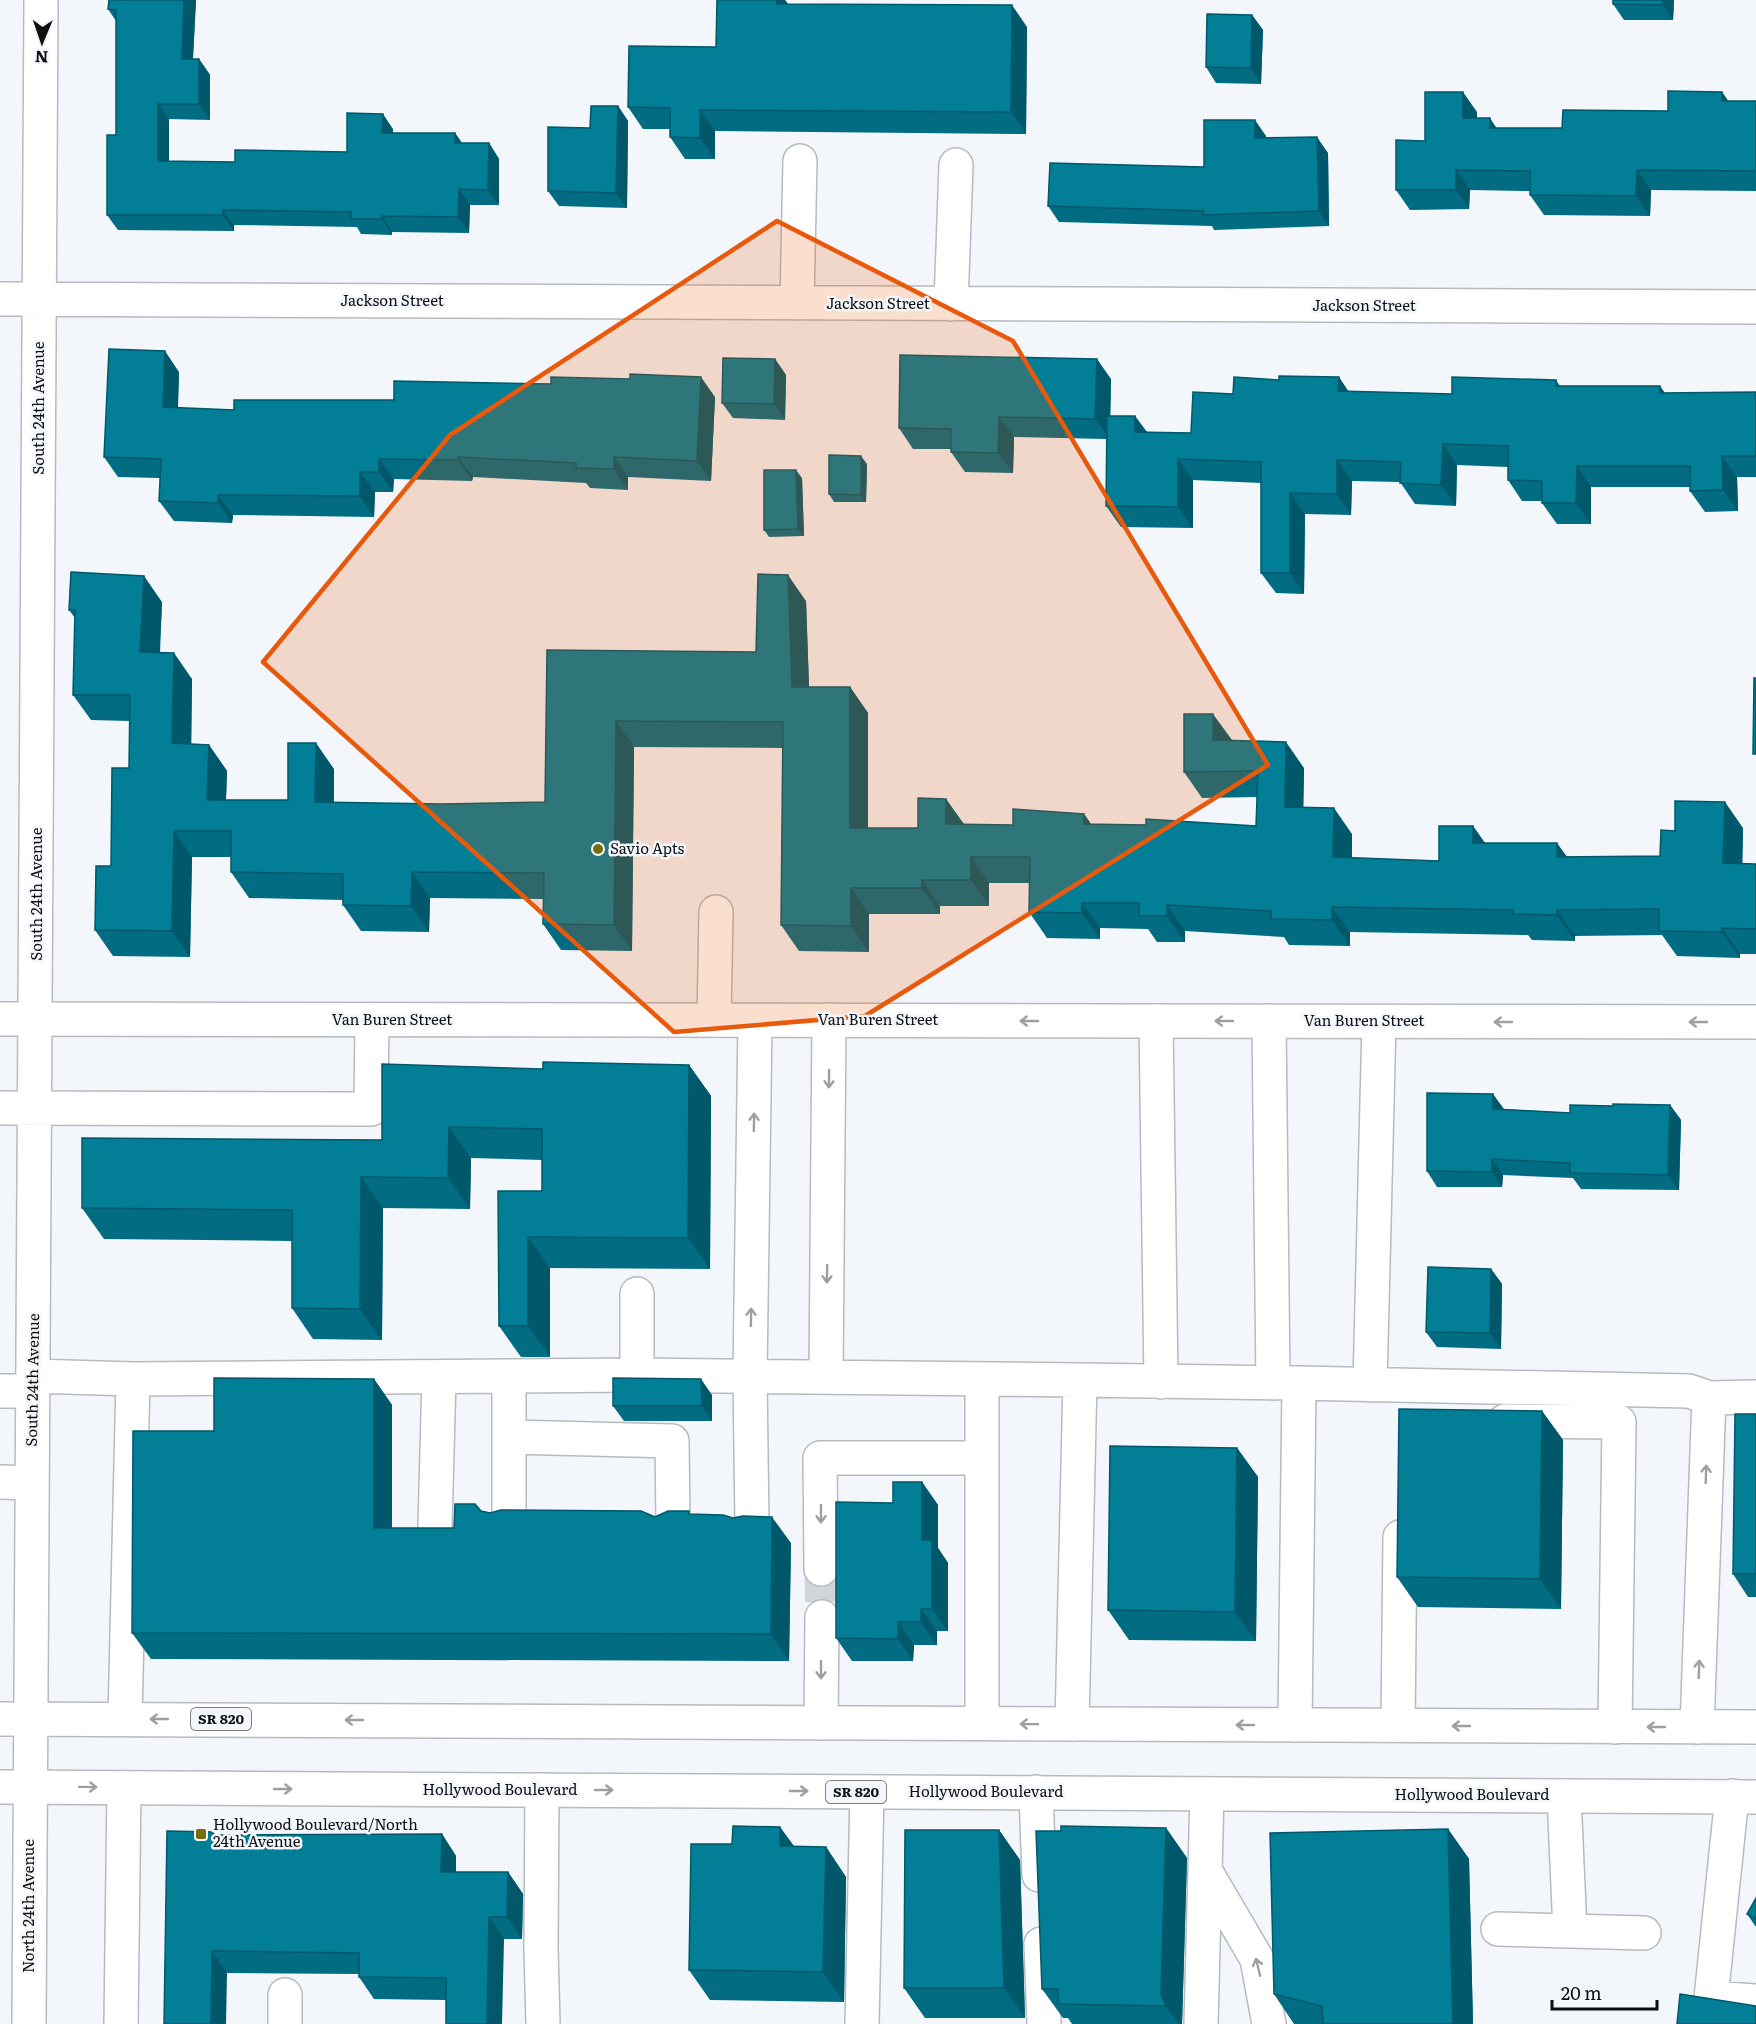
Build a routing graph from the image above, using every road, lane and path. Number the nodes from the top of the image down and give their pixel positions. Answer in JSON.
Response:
{"nodes":[{"id":1,"x":40,"y":0,"type":"edge"},
{"id":2,"x":800,"y":161,"type":"dead end"},
{"id":3,"x":956,"y":165,"type":"dead end"},
{"id":4,"x":0,"y":299,"type":"edge"},
{"id":5,"x":40,"y":299,"type":"junction"},
{"id":6,"x":797,"y":303,"type":"junction"},
{"id":7,"x":951,"y":304,"type":"junction"},
{"id":8,"x":1756,"y":307,"type":"edge"},
{"id":9,"x":716,"y":912,"type":"dead end"},
{"id":10,"x":0,"y":1019,"type":"edge"},
{"id":11,"x":36,"y":1019,"type":"junction"},
{"id":12,"x":372,"y":1020,"type":"junction"},
{"id":13,"x":714,"y":1020,"type":"junction"},
{"id":14,"x":829,"y":1020,"type":"junction"},
{"id":15,"x":755,"y":1021,"type":"junction"},
{"id":16,"x":1156,"y":1021,"type":"junction"},
{"id":17,"x":1269,"y":1021,"type":"junction"},
{"id":18,"x":1379,"y":1022,"type":"junction"},
{"id":19,"x":1756,"y":1022,"type":"edge"},
{"id":20,"x":35,"y":1107,"type":"junction"},
{"id":21,"x":0,"y":1108,"type":"edge"},
{"id":22,"x":637,"y":1294,"type":"dead end"},
{"id":23,"x":637,"y":1375,"type":"junction"},
{"id":24,"x":750,"y":1376,"type":"junction"},
{"id":25,"x":826,"y":1376,"type":"junction"},
{"id":26,"x":439,"y":1377,"type":"junction"},
{"id":27,"x":509,"y":1377,"type":"junction"},
{"id":28,"x":133,"y":1379,"type":"junction"},
{"id":29,"x":982,"y":1379,"type":"junction"},
{"id":30,"x":1080,"y":1380,"type":"junction"},
{"id":31,"x":1161,"y":1382,"type":"junction"},
{"id":32,"x":1286,"y":1383,"type":"junction"},
{"id":33,"x":33,"y":1384,"type":"junction"},
{"id":34,"x":1370,"y":1385,"type":"junction"},
{"id":35,"x":0,"y":1391,"type":"edge"},
{"id":36,"x":1756,"y":1397,"type":"edge"},
{"id":37,"x":1709,"y":1398,"type":"junction"},
{"id":38,"x":1470,"y":1421,"type":"edge"},
{"id":39,"x":510,"y":1437,"type":"junction"},
{"id":40,"x":981,"y":1458,"type":"junction"},
{"id":41,"x":0,"y":1482,"type":"edge"},
{"id":42,"x":32,"y":1483,"type":"junction"},
{"id":43,"x":1401,"y":1502,"type":"edge"},
{"id":44,"x":509,"y":1521,"type":"edge"},
{"id":45,"x":673,"y":1525,"type":"edge"},
{"id":46,"x":435,"y":1526,"type":"edge"},
{"id":47,"x":752,"y":1526,"type":"edge"},
{"id":48,"x":821,"y":1569,"type":"tunnel mouth"},
{"id":49,"x":822,"y":1617,"type":"tunnel mouth"},
{"id":50,"x":15,"y":1718,"type":"edge"},
{"id":51,"x":125,"y":1719,"type":"junction"},
{"id":52,"x":821,"y":1723,"type":"junction"},
{"id":53,"x":982,"y":1723,"type":"junction"},
{"id":54,"x":1072,"y":1724,"type":"junction"},
{"id":55,"x":1295,"y":1725,"type":"junction"},
{"id":56,"x":1398,"y":1725,"type":"junction"},
{"id":57,"x":1615,"y":1727,"type":"junction"},
{"id":58,"x":1697,"y":1727,"type":"junction"},
{"id":59,"x":1756,"y":1727,"type":"edge"},
{"id":60,"x":15,"y":1787,"type":"edge"},
{"id":61,"x":124,"y":1788,"type":"junction"},
{"id":62,"x":542,"y":1790,"type":"junction"},
{"id":63,"x":867,"y":1792,"type":"junction"},
{"id":64,"x":1036,"y":1792,"type":"junction"},
{"id":65,"x":1207,"y":1794,"type":"junction"},
{"id":66,"x":1564,"y":1796,"type":"junction"},
{"id":67,"x":1744,"y":1796,"type":"edge"},
{"id":68,"x":1205,"y":1870,"type":"junction"},
{"id":69,"x":1498,"y":1929,"type":"dead end"},
{"id":70,"x":1570,"y":1931,"type":"junction"},
{"id":71,"x":1644,"y":1933,"type":"dead end"},
{"id":72,"x":1756,"y":2001,"type":"edge"},
{"id":73,"x":29,"y":2024,"type":"edge"},
{"id":74,"x":121,"y":2024,"type":"edge"},
{"id":75,"x":543,"y":2024,"type":"edge"},
{"id":76,"x":862,"y":2024,"type":"edge"},
{"id":77,"x":1044,"y":2024,"type":"edge"},
{"id":78,"x":1201,"y":2024,"type":"edge"},
{"id":79,"x":1269,"y":2024,"type":"edge"}],
"edges":[{"from":1,"to":5,"type":"main road","name":"South 24th Avenue"},
{"from":2,"to":6,"type":"main road"},
{"from":3,"to":7,"type":"main road"},
{"from":4,"to":5,"type":"main road","name":"Jackson Street"},
{"from":5,"to":6,"type":"main road","name":"Jackson Street"},
{"from":5,"to":11,"type":"main road","name":"South 24th Avenue"},
{"from":6,"to":7,"type":"main road","name":"Jackson Street"},
{"from":7,"to":8,"type":"main road","name":"Jackson Street"},
{"from":9,"to":13,"type":"main road"},
{"from":10,"to":11,"type":"main road","name":"Van Buren Street"},
{"from":11,"to":12,"type":"main road","name":"Van Buren Street"},
{"from":11,"to":20,"type":"main road","name":"South 24th Avenue"},
{"from":12,"to":13,"type":"main road","name":"Van Buren Street"},
{"from":12,"to":20,"type":"main road"},
{"from":13,"to":15,"type":"main road","name":"Van Buren Street"},
{"from":14,"to":15,"type":"main road","name":"Van Buren Street"},
{"from":16,"to":14,"type":"main road","name":"Van Buren Street","one_way":true},
{"from":14,"to":25,"type":"main road","one_way":true},
{"from":24,"to":15,"type":"main road","one_way":true},
{"from":17,"to":16,"type":"main road","name":"Van Buren Street","one_way":true},
{"from":16,"to":31,"type":"main road"},
{"from":17,"to":18,"type":"main road","name":"Van Buren Street"},
{"from":17,"to":32,"type":"main road"},
{"from":19,"to":18,"type":"main road","name":"Van Buren Street","one_way":true},
{"from":18,"to":34,"type":"main road"},
{"from":20,"to":21,"type":"main road"},
{"from":20,"to":33,"type":"main road","name":"South 24th Avenue"},
{"from":22,"to":23,"type":"main road"},
{"from":23,"to":24,"type":"main road"},
{"from":23,"to":27,"type":"main road"},
{"from":24,"to":25,"type":"main road"},
{"from":24,"to":47,"type":"main road"},
{"from":25,"to":29,"type":"main road"},
{"from":26,"to":27,"type":"main road"},
{"from":26,"to":28,"type":"main road"},
{"from":26,"to":46,"type":"main road"},
{"from":27,"to":39,"type":"main road"},
{"from":28,"to":33,"type":"main road"},
{"from":28,"to":51,"type":"main road"},
{"from":29,"to":30,"type":"main road"},
{"from":29,"to":40,"type":"main road"},
{"from":30,"to":31,"type":"main road"},
{"from":30,"to":54,"type":"main road"},
{"from":31,"to":32,"type":"main road"},
{"from":32,"to":34,"type":"main road"},
{"from":32,"to":55,"type":"main road"},
{"from":33,"to":35,"type":"main road"},
{"from":33,"to":42,"type":"main road","name":"South 24th Avenue"},
{"from":34,"to":37,"type":"main road"},
{"from":36,"to":37,"type":"main road"},
{"from":58,"to":37,"type":"main road","one_way":true},
{"from":38,"to":57,"type":"main road"},
{"from":39,"to":44,"type":"main road"},
{"from":39,"to":45,"type":"main road"},
{"from":40,"to":48,"type":"main road","one_way":true},
{"from":40,"to":53,"type":"main road"},
{"from":41,"to":42,"type":"main road"},
{"from":42,"to":50,"type":"main road","name":"South 24th Avenue"},
{"from":43,"to":56,"type":"main road"},
{"from":49,"to":52,"type":"main road","one_way":true},
{"from":50,"to":51,"type":"main road","number":"SR 820"},
{"from":50,"to":60,"type":"main road","name":"South 24th Avenue"},
{"from":52,"to":51,"type":"main road","number":"SR 820","one_way":true},
{"from":52,"to":53,"type":"main road","number":"SR 820"},
{"from":54,"to":53,"type":"main road","number":"SR 820","one_way":true},
{"from":55,"to":54,"type":"main road","number":"SR 820","one_way":true},
{"from":55,"to":56,"type":"main road","number":"SR 820"},
{"from":57,"to":56,"type":"main road","number":"SR 820","one_way":true},
{"from":58,"to":57,"type":"main road","number":"SR 820","one_way":true},
{"from":58,"to":59,"type":"main road","number":"SR 820"},
{"from":60,"to":61,"type":"main road","name":"Hollywood Boulevard","number":"SR 820","one_way":true},
{"from":60,"to":73,"type":"main road","name":"North 24th Avenue"},
{"from":61,"to":62,"type":"main road","name":"Hollywood Boulevard","number":"SR 820","one_way":true},
{"from":61,"to":74,"type":"main road"},
{"from":62,"to":63,"type":"main road","name":"Hollywood Boulevard","number":"SR 820","one_way":true},
{"from":62,"to":75,"type":"main road"},
{"from":63,"to":64,"type":"main road","name":"Hollywood Boulevard","number":"SR 820"},
{"from":63,"to":76,"type":"main road"},
{"from":64,"to":65,"type":"main road","name":"Hollywood Boulevard","number":"SR 820"},
{"from":64,"to":77,"type":"main road"},
{"from":65,"to":66,"type":"main road","name":"Hollywood Boulevard","number":"SR 820"},
{"from":65,"to":68,"type":"main road"},
{"from":66,"to":67,"type":"main road","name":"Hollywood Boulevard","number":"SR 820"},
{"from":66,"to":70,"type":"main road"},
{"from":67,"to":72,"type":"main road"},
{"from":68,"to":78,"type":"main road"},
{"from":79,"to":68,"type":"main road","one_way":true},
{"from":69,"to":70,"type":"main road"},
{"from":70,"to":71,"type":"main road"}]}
